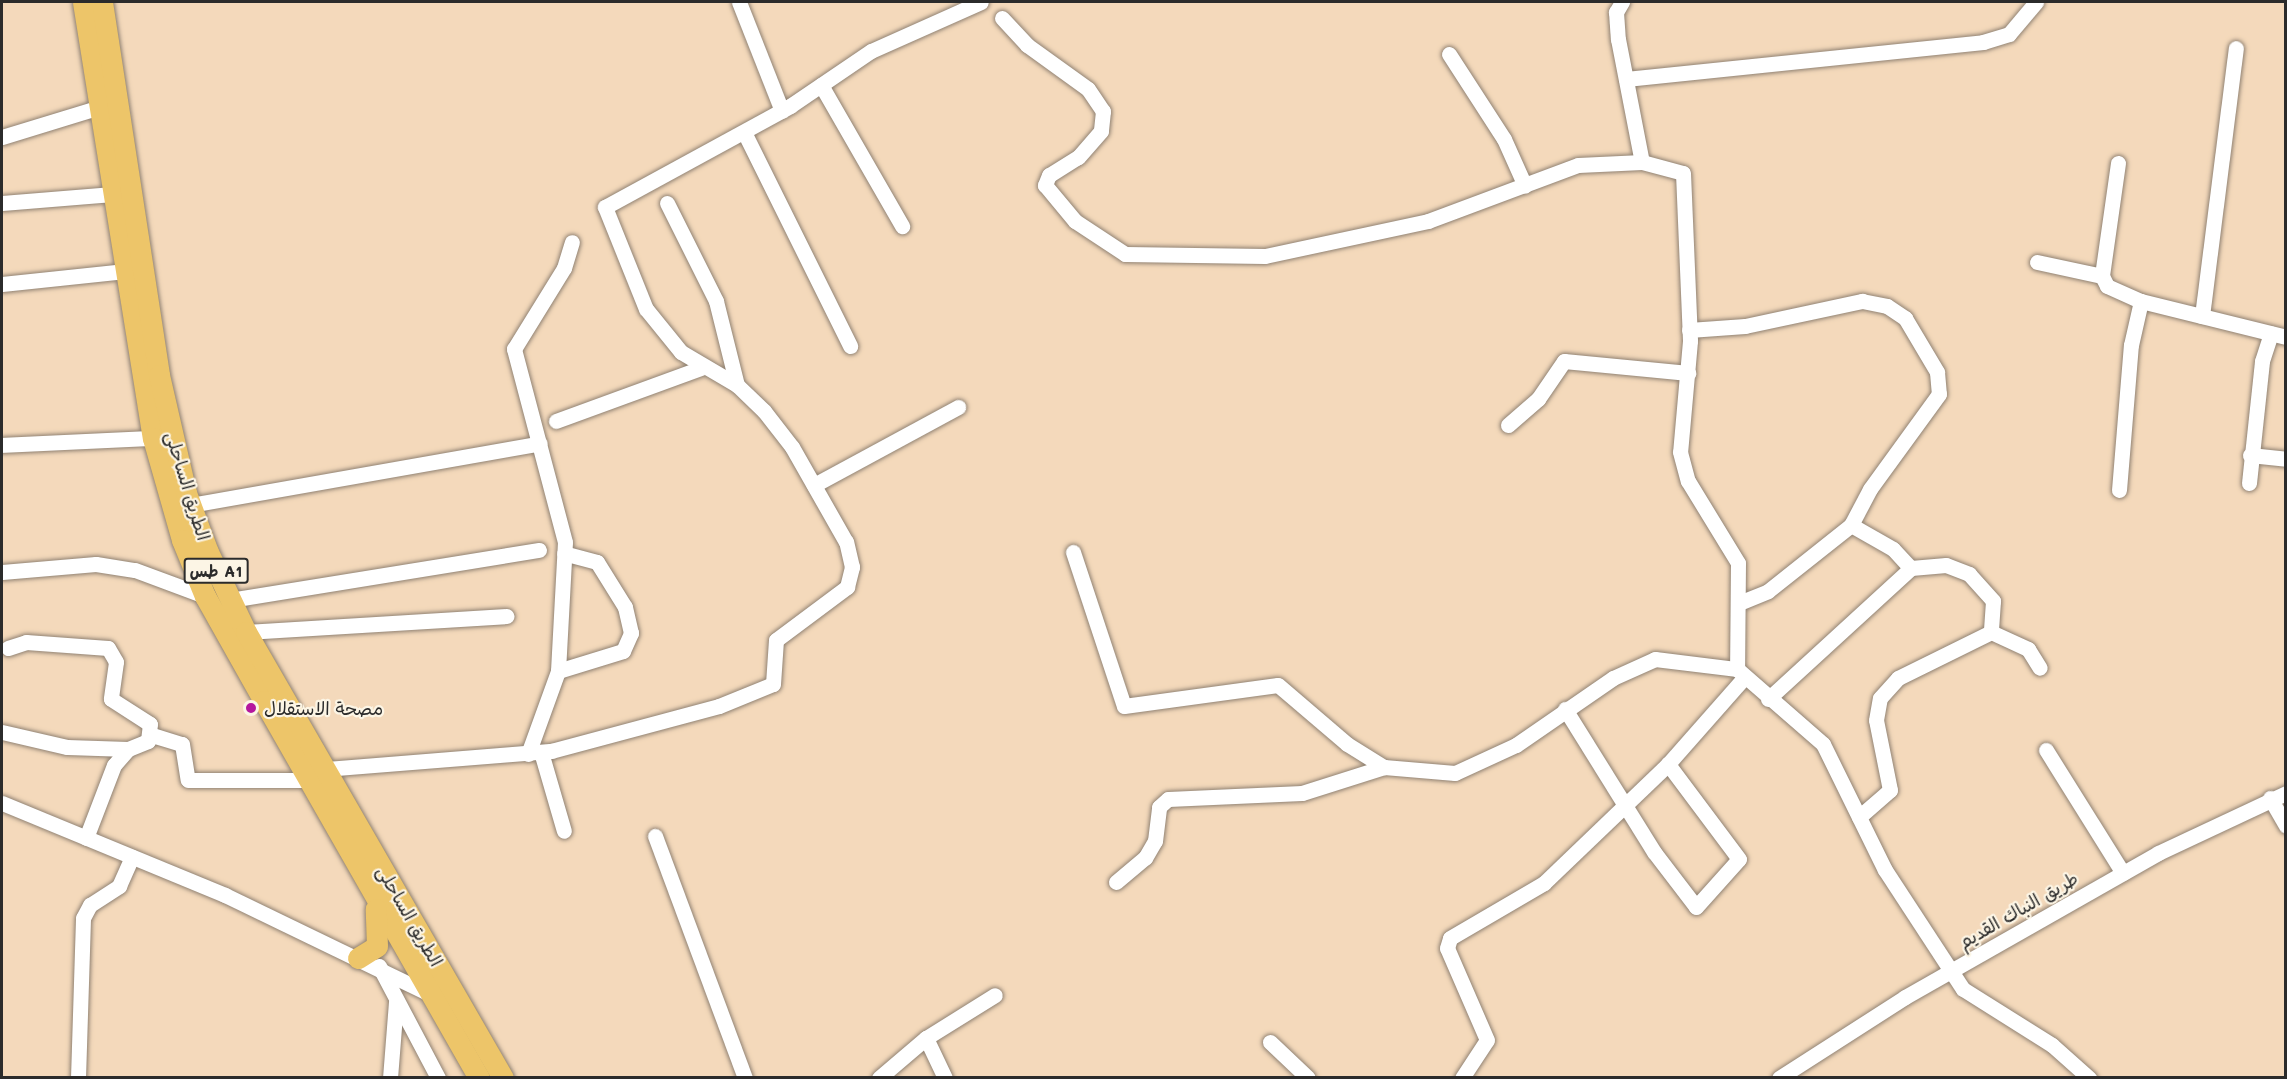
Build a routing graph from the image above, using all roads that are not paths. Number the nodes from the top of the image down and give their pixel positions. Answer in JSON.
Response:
{"nodes":[{"id":1,"x":83,"y":2,"type":"edge"},
{"id":2,"x":102,"y":2,"type":"edge"},
{"id":3,"x":740,"y":2,"type":"edge"},
{"id":4,"x":981,"y":2,"type":"edge"},
{"id":5,"x":1622,"y":2,"type":"edge"},
{"id":6,"x":2036,"y":2,"type":"edge"},
{"id":7,"x":941,"y":8,"type":"edge"},
{"id":8,"x":1002,"y":18,"type":"dead end"},
{"id":9,"x":2236,"y":48,"type":"dead end"},
{"id":10,"x":1449,"y":54,"type":"dead end"},
{"id":11,"x":1626,"y":79,"type":"junction"},
{"id":12,"x":821,"y":85,"type":"junction"},
{"id":13,"x":99,"y":107,"type":"junction"},
{"id":14,"x":782,"y":111,"type":"junction"},
{"id":15,"x":744,"y":132,"type":"junction"},
{"id":16,"x":2,"y":137,"type":"edge"},
{"id":17,"x":1642,"y":162,"type":"junction"},
{"id":18,"x":2118,"y":163,"type":"dead end"},
{"id":19,"x":1525,"y":186,"type":"junction"},
{"id":20,"x":113,"y":194,"type":"junction"},
{"id":21,"x":2,"y":202,"type":"edge"},
{"id":22,"x":666,"y":203,"type":"dead end"},
{"id":23,"x":902,"y":226,"type":"dead end"},
{"id":24,"x":572,"y":242,"type":"dead end"},
{"id":25,"x":2037,"y":262,"type":"dead end"},
{"id":26,"x":125,"y":271,"type":"junction"},
{"id":27,"x":2102,"y":276,"type":"junction"},
{"id":28,"x":2,"y":285,"type":"edge"},
{"id":29,"x":2141,"y":301,"type":"junction"},
{"id":30,"x":2202,"y":316,"type":"junction"},
{"id":31,"x":1689,"y":330,"type":"junction"},
{"id":32,"x":2278,"y":335,"type":"edge"},
{"id":33,"x":850,"y":346,"type":"dead end"},
{"id":34,"x":701,"y":368,"type":"junction"},
{"id":35,"x":1688,"y":373,"type":"junction"},
{"id":36,"x":737,"y":385,"type":"junction"},
{"id":37,"x":958,"y":407,"type":"dead end"},
{"id":38,"x":556,"y":421,"type":"dead end"},
{"id":39,"x":1508,"y":425,"type":"dead end"},
{"id":40,"x":153,"y":438,"type":"junction"},
{"id":41,"x":540,"y":443,"type":"junction"},
{"id":42,"x":2,"y":445,"type":"edge"},
{"id":43,"x":2250,"y":455,"type":"junction"},
{"id":44,"x":2286,"y":459,"type":"edge"},
{"id":45,"x":2249,"y":483,"type":"dead end"},
{"id":46,"x":814,"y":485,"type":"junction"},
{"id":47,"x":2119,"y":490,"type":"dead end"},
{"id":48,"x":190,"y":505,"type":"junction"},
{"id":49,"x":1851,"y":525,"type":"junction"},
{"id":50,"x":539,"y":550,"type":"dead end"},
{"id":51,"x":1073,"y":552,"type":"dead end"},
{"id":52,"x":564,"y":553,"type":"junction"},
{"id":53,"x":1911,"y":568,"type":"junction"},
{"id":54,"x":2,"y":572,"type":"edge"},
{"id":55,"x":205,"y":596,"type":"junction"},
{"id":56,"x":230,"y":600,"type":"junction"},
{"id":57,"x":1739,"y":603,"type":"junction"},
{"id":58,"x":507,"y":616,"type":"dead end"},
{"id":59,"x":246,"y":632,"type":"junction"},
{"id":60,"x":1991,"y":632,"type":"junction"},
{"id":61,"x":8,"y":648,"type":"dead end"},
{"id":62,"x":2040,"y":668,"type":"dead end"},
{"id":63,"x":558,"y":671,"type":"junction"},
{"id":64,"x":1740,"y":674,"type":"junction"},
{"id":65,"x":1768,"y":699,"type":"junction"},
{"id":66,"x":1565,"y":709,"type":"junction"},
{"id":67,"x":2,"y":732,"type":"edge"},
{"id":68,"x":152,"y":735,"type":"junction"},
{"id":69,"x":128,"y":749,"type":"junction"},
{"id":70,"x":2046,"y":750,"type":"dead end"},
{"id":71,"x":534,"y":753,"type":"junction"},
{"id":72,"x":1668,"y":764,"type":"junction"},
{"id":73,"x":1384,"y":767,"type":"junction"},
{"id":74,"x":317,"y":775,"type":"junction"},
{"id":75,"x":2286,"y":793,"type":"edge"},
{"id":76,"x":2270,"y":798,"type":"junction"},
{"id":77,"x":2,"y":803,"type":"edge"},
{"id":78,"x":1624,"y":803,"type":"junction"},
{"id":79,"x":1859,"y":818,"type":"junction"},
{"id":80,"x":2286,"y":826,"type":"edge"},
{"id":81,"x":564,"y":831,"type":"dead end"},
{"id":82,"x":655,"y":836,"type":"dead end"},
{"id":83,"x":86,"y":838,"type":"junction"},
{"id":84,"x":132,"y":857,"type":"junction"},
{"id":85,"x":2123,"y":873,"type":"junction"},
{"id":86,"x":1116,"y":882,"type":"dead end"},
{"id":87,"x":374,"y":896,"type":"junction"},
{"id":88,"x":377,"y":946,"type":"junction"},
{"id":89,"x":358,"y":958,"type":"junction"},
{"id":90,"x":380,"y":969,"type":"junction"},
{"id":91,"x":1951,"y":971,"type":"junction"},
{"id":92,"x":428,"y":993,"type":"junction"},
{"id":93,"x":995,"y":995,"type":"dead end"},
{"id":94,"x":396,"y":1001,"type":"junction"},
{"id":95,"x":926,"y":1038,"type":"junction"},
{"id":96,"x":1270,"y":1042,"type":"dead end"},
{"id":97,"x":78,"y":1077,"type":"edge"},
{"id":98,"x":390,"y":1077,"type":"edge"},
{"id":99,"x":438,"y":1077,"type":"edge"},
{"id":100,"x":479,"y":1077,"type":"edge"},
{"id":101,"x":503,"y":1077,"type":"edge"},
{"id":102,"x":745,"y":1077,"type":"edge"},
{"id":103,"x":879,"y":1077,"type":"edge"},
{"id":104,"x":945,"y":1077,"type":"edge"},
{"id":105,"x":1308,"y":1077,"type":"edge"},
{"id":106,"x":1462,"y":1077,"type":"edge"},
{"id":107,"x":1779,"y":1077,"type":"edge"},
{"id":108,"x":2089,"y":1077,"type":"edge"}],
"edges":[{"from":1,"to":13,"type":"highway","name":"الطريق الساحلى","number":"طس A1"},
{"from":2,"to":48,"type":"highway","name":"الطريق الساحلى","number":"طس A1"},
{"from":3,"to":14,"type":"street"},
{"from":4,"to":7,"type":"street"},
{"from":5,"to":11,"type":"street"},
{"from":6,"to":11,"type":"street"},
{"from":7,"to":12,"type":"street"},
{"from":8,"to":19,"type":"street"},
{"from":9,"to":30,"type":"street"},
{"from":10,"to":19,"type":"street"},
{"from":11,"to":17,"type":"street"},
{"from":12,"to":14,"type":"street"},
{"from":12,"to":23,"type":"street"},
{"from":13,"to":16,"type":"street"},
{"from":13,"to":20,"type":"highway","name":"الطريق الساحلى","number":"طس A1"},
{"from":14,"to":15,"type":"street"},
{"from":15,"to":33,"type":"street"},
{"from":15,"to":34,"type":"street"},
{"from":17,"to":19,"type":"street"},
{"from":17,"to":31,"type":"street"},
{"from":18,"to":27,"type":"street"},
{"from":20,"to":21,"type":"street"},
{"from":20,"to":26,"type":"highway","name":"الطريق الساحلى","number":"طس A1"},
{"from":22,"to":36,"type":"street"},
{"from":24,"to":41,"type":"street"},
{"from":25,"to":27,"type":"street"},
{"from":26,"to":28,"type":"street"},
{"from":26,"to":40,"type":"highway","name":"الطريق الساحلى","number":"طس A1"},
{"from":27,"to":29,"type":"street"},
{"from":29,"to":30,"type":"street"},
{"from":29,"to":47,"type":"street"},
{"from":30,"to":32,"type":"street"},
{"from":31,"to":35,"type":"street"},
{"from":31,"to":49,"type":"street"},
{"from":32,"to":43,"type":"street"},
{"from":34,"to":36,"type":"street"},
{"from":34,"to":38,"type":"street"},
{"from":35,"to":39,"type":"street"},
{"from":35,"to":57,"type":"street"},
{"from":36,"to":46,"type":"street"},
{"from":37,"to":46,"type":"street"},
{"from":40,"to":42,"type":"street"},
{"from":40,"to":55,"type":"highway","name":"الطريق الساحلى","number":"طس A1"},
{"from":41,"to":48,"type":"street"},
{"from":41,"to":52,"type":"street"},
{"from":43,"to":44,"type":"street"},
{"from":43,"to":45,"type":"street"},
{"from":46,"to":71,"type":"street"},
{"from":48,"to":56,"type":"highway","name":"الطريق الساحلى","number":"طس A1"},
{"from":49,"to":53,"type":"street"},
{"from":49,"to":57,"type":"street"},
{"from":50,"to":56,"type":"street"},
{"from":51,"to":73,"type":"street"},
{"from":52,"to":63,"type":"street"},
{"from":52,"to":63,"type":"street"},
{"from":53,"to":60,"type":"street"},
{"from":53,"to":65,"type":"street"},
{"from":54,"to":55,"type":"street"},
{"from":55,"to":74,"type":"highway","name":"الطريق الساحلى","number":"طس A1"},
{"from":56,"to":59,"type":"highway","name":"الطريق الساحلى","number":"طس A1"},
{"from":57,"to":64,"type":"street"},
{"from":58,"to":59,"type":"street"},
{"from":59,"to":74,"type":"highway","name":"الطريق الساحلى","number":"طس A1"},
{"from":60,"to":62,"type":"street"},
{"from":60,"to":79,"type":"street"},
{"from":61,"to":68,"type":"street"},
{"from":63,"to":71,"type":"street"},
{"from":64,"to":65,"type":"street"},
{"from":64,"to":66,"type":"street"},
{"from":64,"to":72,"type":"street"},
{"from":65,"to":79,"type":"street"},
{"from":66,"to":73,"type":"street"},
{"from":66,"to":78,"type":"street"},
{"from":67,"to":69,"type":"street"},
{"from":68,"to":69,"type":"street"},
{"from":68,"to":74,"type":"street"},
{"from":69,"to":83,"type":"street"},
{"from":70,"to":85,"type":"street"},
{"from":71,"to":74,"type":"street"},
{"from":71,"to":81,"type":"street"},
{"from":72,"to":78,"type":"street"},
{"from":72,"to":78,"type":"street"},
{"from":73,"to":86,"type":"street"},
{"from":74,"to":87,"type":"highway","name":"الطريق الساحلى","number":"طس A1"},
{"from":74,"to":101,"type":"highway","name":"الطريق الساحلى","number":"طس A1"},
{"from":75,"to":76,"type":"street","name":"طريق النباك القديم"},
{"from":76,"to":80,"type":"street"},
{"from":76,"to":85,"type":"street","name":"طريق النباك القديم"},
{"from":77,"to":83,"type":"street"},
{"from":78,"to":106,"type":"street"},
{"from":79,"to":91,"type":"street"},
{"from":82,"to":102,"type":"street"},
{"from":83,"to":84,"type":"street"},
{"from":84,"to":89,"type":"street"},
{"from":84,"to":97,"type":"street"},
{"from":85,"to":91,"type":"street","name":"طريق النباك القديم"},
{"from":87,"to":88,"type":"highway"},
{"from":87,"to":92,"type":"highway","name":"الطريق الساحلى","number":"طس A1"},
{"from":88,"to":89,"type":"highway"},
{"from":88,"to":90,"type":"street"},
{"from":89,"to":90,"type":"street"},
{"from":90,"to":92,"type":"street"},
{"from":90,"to":94,"type":"street"},
{"from":91,"to":107,"type":"street","name":"طريق النباك القديم"},
{"from":91,"to":108,"type":"street"},
{"from":92,"to":100,"type":"highway","name":"الطريق الساحلى","number":"طس A1"},
{"from":93,"to":95,"type":"street"},
{"from":94,"to":98,"type":"street"},
{"from":94,"to":99,"type":"street"},
{"from":95,"to":103,"type":"street"},
{"from":95,"to":104,"type":"street"},
{"from":96,"to":105,"type":"street"}]}
